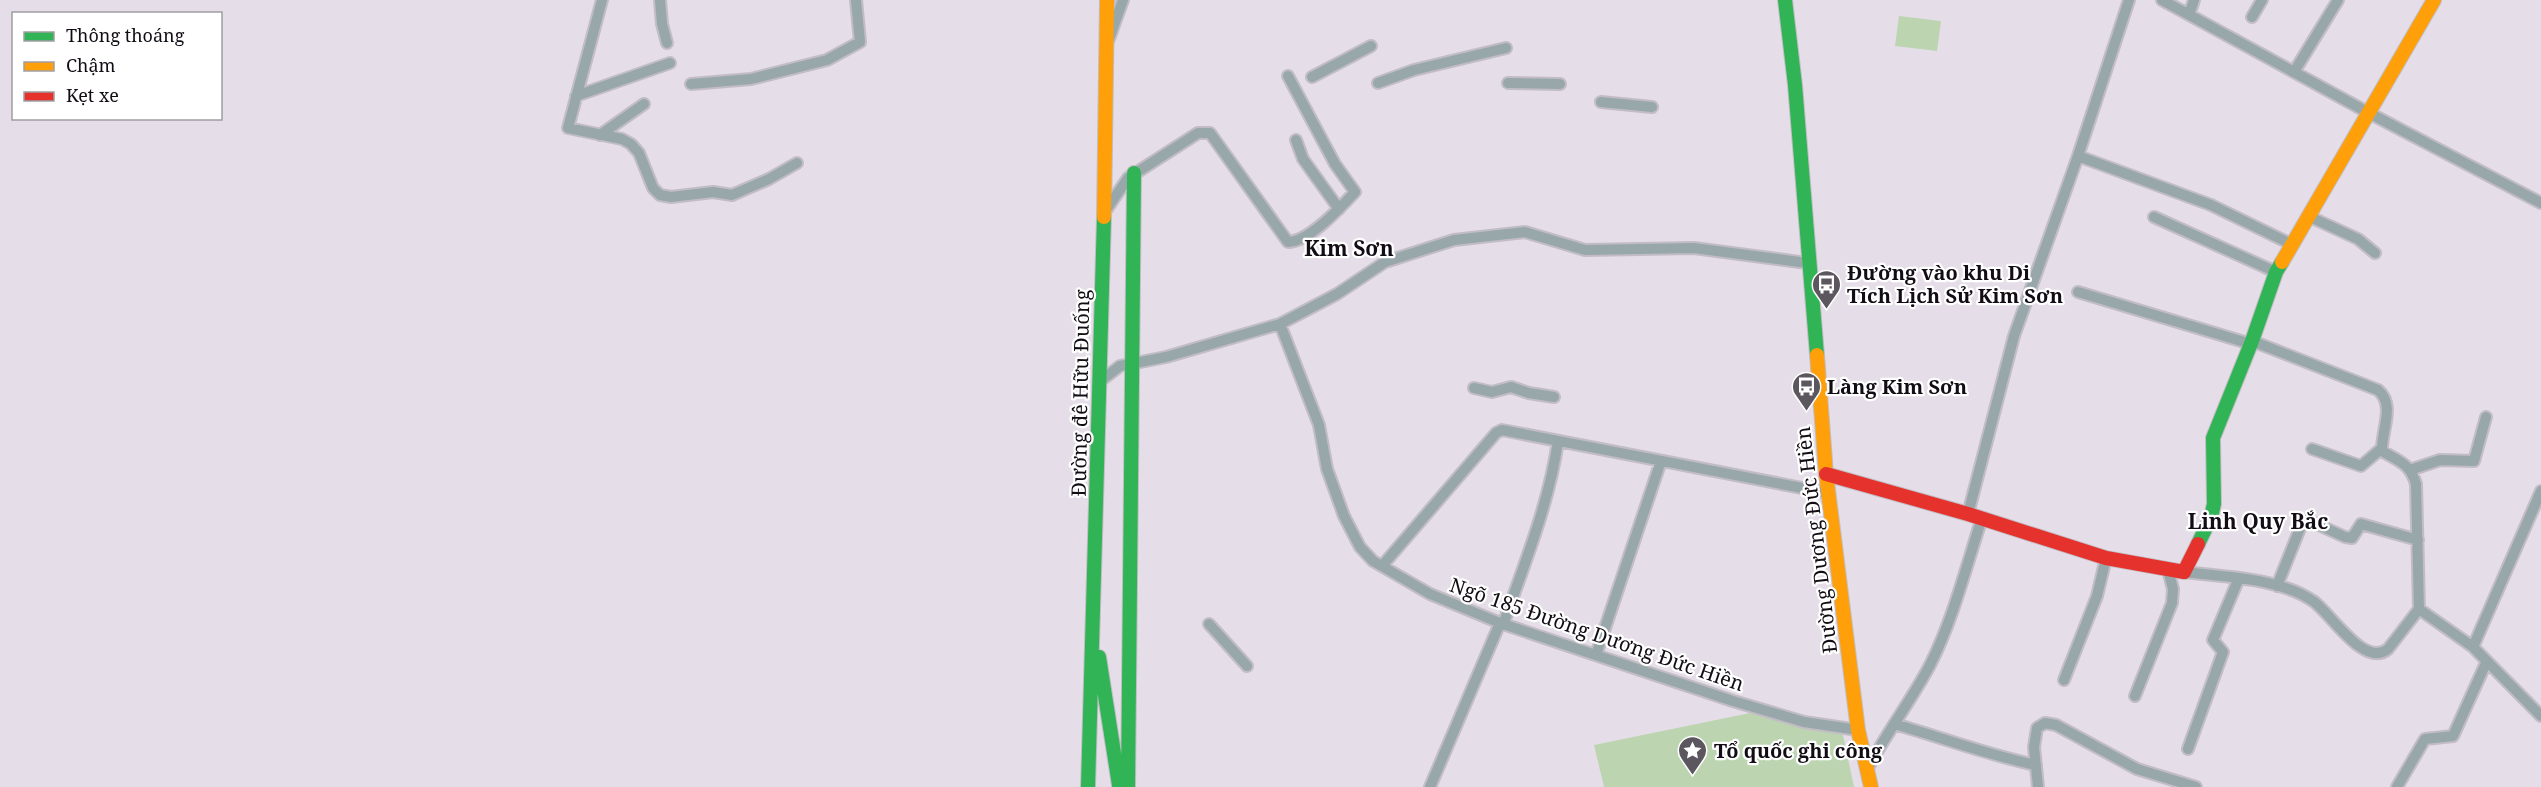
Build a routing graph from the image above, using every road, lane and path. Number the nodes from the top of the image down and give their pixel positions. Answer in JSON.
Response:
{"nodes":[{"id":1,"x":602,"y":0,"type":"edge"},
{"id":2,"x":660,"y":0,"type":"edge"},
{"id":3,"x":856,"y":0,"type":"edge"},
{"id":4,"x":1107,"y":0,"type":"edge"},
{"id":5,"x":1123,"y":0,"type":"edge"},
{"id":6,"x":1785,"y":0,"type":"edge"},
{"id":7,"x":2129,"y":0,"type":"edge"},
{"id":8,"x":2162,"y":0,"type":"edge"},
{"id":9,"x":2194,"y":0,"type":"edge"},
{"id":10,"x":2262,"y":0,"type":"edge"},
{"id":11,"x":2338,"y":0,"type":"edge"},
{"id":12,"x":2434,"y":0,"type":"edge"},
{"id":13,"x":2189,"y":15,"type":"junction"},
{"id":14,"x":2252,"y":17,"type":"dead end"},
{"id":15,"x":667,"y":43,"type":"dead end"},
{"id":16,"x":1107,"y":46,"type":"junction"},
{"id":17,"x":1371,"y":46,"type":"dead end"},
{"id":18,"x":1506,"y":48,"type":"dead end"},
{"id":19,"x":670,"y":63,"type":"dead end"},
{"id":20,"x":2294,"y":72,"type":"junction"},
{"id":21,"x":1288,"y":76,"type":"dead end"},
{"id":22,"x":1312,"y":77,"type":"dead end"},
{"id":23,"x":1378,"y":83,"type":"dead end"},
{"id":24,"x":1508,"y":83,"type":"dead end"},
{"id":25,"x":691,"y":84,"type":"dead end"},
{"id":26,"x":1560,"y":84,"type":"dead end"},
{"id":27,"x":576,"y":96,"type":"junction"},
{"id":28,"x":1601,"y":102,"type":"dead end"},
{"id":29,"x":645,"y":104,"type":"dead end"},
{"id":30,"x":1652,"y":107,"type":"dead end"},
{"id":31,"x":2369,"y":113,"type":"junction"},
{"id":32,"x":600,"y":135,"type":"junction"},
{"id":33,"x":1296,"y":140,"type":"dead end"},
{"id":34,"x":2078,"y":156,"type":"junction"},
{"id":35,"x":797,"y":163,"type":"dead end"},
{"id":36,"x":1134,"y":173,"type":"junction"},
{"id":37,"x":2541,"y":203,"type":"edge"},
{"id":38,"x":1339,"y":209,"type":"junction"},
{"id":39,"x":1104,"y":213,"type":"junction"},
{"id":40,"x":2308,"y":216,"type":"junction"},
{"id":41,"x":2154,"y":217,"type":"dead end"},
{"id":42,"x":2291,"y":244,"type":"junction"},
{"id":43,"x":2375,"y":253,"type":"dead end"},
{"id":44,"x":1807,"y":263,"type":"junction"},
{"id":45,"x":2276,"y":272,"type":"junction"},
{"id":46,"x":2078,"y":292,"type":"dead end"},
{"id":47,"x":1280,"y":324,"type":"junction"},
{"id":48,"x":2251,"y":343,"type":"junction"},
{"id":49,"x":1099,"y":352,"type":"junction"},
{"id":50,"x":1126,"y":365,"type":"junction"},
{"id":51,"x":1099,"y":382,"type":"junction"},
{"id":52,"x":1474,"y":388,"type":"dead end"},
{"id":53,"x":1554,"y":397,"type":"dead end"},
{"id":54,"x":2486,"y":417,"type":"dead end"},
{"id":55,"x":1558,"y":441,"type":"junction"},
{"id":56,"x":2382,"y":448,"type":"junction"},
{"id":57,"x":2312,"y":449,"type":"dead end"},
{"id":58,"x":1661,"y":461,"type":"junction"},
{"id":59,"x":2410,"y":470,"type":"junction"},
{"id":60,"x":1826,"y":474,"type":"junction"},
{"id":61,"x":2541,"y":491,"type":"edge"},
{"id":62,"x":1828,"y":493,"type":"junction"},
{"id":63,"x":1968,"y":514,"type":"junction"},
{"id":64,"x":1982,"y":518,"type":"junction"},
{"id":65,"x":2418,"y":540,"type":"junction"},
{"id":66,"x":2106,"y":558,"type":"junction"},
{"id":67,"x":1383,"y":566,"type":"junction"},
{"id":68,"x":2168,"y":570,"type":"junction"},
{"id":69,"x":2184,"y":572,"type":"junction"},
{"id":70,"x":2239,"y":578,"type":"junction"},
{"id":71,"x":2277,"y":586,"type":"junction"},
{"id":72,"x":2419,"y":609,"type":"junction"},
{"id":73,"x":1209,"y":624,"type":"dead end"},
{"id":74,"x":1501,"y":624,"type":"junction"},
{"id":75,"x":1094,"y":625,"type":"junction"},
{"id":76,"x":2473,"y":647,"type":"junction"},
{"id":77,"x":1596,"y":655,"type":"junction"},
{"id":78,"x":2486,"y":663,"type":"junction"},
{"id":79,"x":1246,"y":666,"type":"dead end"},
{"id":80,"x":2064,"y":680,"type":"dead end"},
{"id":81,"x":2135,"y":696,"type":"dead end"},
{"id":82,"x":2541,"y":716,"type":"edge"},
{"id":83,"x":1894,"y":724,"type":"junction"},
{"id":84,"x":1858,"y":730,"type":"junction"},
{"id":85,"x":2188,"y":749,"type":"dead end"},
{"id":86,"x":2036,"y":765,"type":"junction"},
{"id":87,"x":1866,"y":771,"type":"junction"},
{"id":88,"x":1088,"y":787,"type":"edge"},
{"id":89,"x":1119,"y":787,"type":"edge"},
{"id":90,"x":1128,"y":787,"type":"edge"},
{"id":91,"x":1430,"y":787,"type":"edge"},
{"id":92,"x":1871,"y":787,"type":"edge"},
{"id":93,"x":2038,"y":787,"type":"edge"},
{"id":94,"x":2196,"y":787,"type":"edge"},
{"id":95,"x":2397,"y":787,"type":"edge"}],
"edges":[{"from":1,"to":27,"type":"street"},
{"from":2,"to":15,"type":"street"},
{"from":3,"to":25,"type":"street"},
{"from":4,"to":16,"type":"main road","name":"Đường đê Hữu Đuống"},
{"from":5,"to":16,"type":"street"},
{"from":6,"to":44,"type":"main road","name":"Đường Dương Đức Hiền"},
{"from":7,"to":34,"type":"street"},
{"from":8,"to":13,"type":"street"},
{"from":9,"to":13,"type":"street"},
{"from":10,"to":14,"type":"street"},
{"from":11,"to":20,"type":"street"},
{"from":12,"to":31,"type":"main road"},
{"from":13,"to":20,"type":"street"},
{"from":16,"to":39,"type":"main road","name":"Đường đê Hữu Đuống"},
{"from":17,"to":22,"type":"street"},
{"from":18,"to":23,"type":"street"},
{"from":19,"to":27,"type":"street"},
{"from":20,"to":31,"type":"street"},
{"from":21,"to":38,"type":"street"},
{"from":24,"to":26,"type":"street"},
{"from":27,"to":32,"type":"street"},
{"from":28,"to":30,"type":"street"},
{"from":29,"to":32,"type":"street"},
{"from":31,"to":37,"type":"street"},
{"from":31,"to":40,"type":"main road"},
{"from":32,"to":35,"type":"street"},
{"from":33,"to":38,"type":"street"},
{"from":34,"to":42,"type":"street"},
{"from":34,"to":63,"type":"street"},
{"from":36,"to":38,"type":"street"},
{"from":36,"to":39,"type":"street"},
{"from":36,"to":50,"type":"main road"},
{"from":39,"to":49,"type":"main road","name":"Đường đê Hữu Đuống"},
{"from":40,"to":42,"type":"main road"},
{"from":40,"to":43,"type":"street"},
{"from":41,"to":45,"type":"street"},
{"from":42,"to":45,"type":"main road"},
{"from":44,"to":47,"type":"street"},
{"from":44,"to":60,"type":"main road","name":"Đường Dương Đức Hiền"},
{"from":45,"to":48,"type":"main road"},
{"from":46,"to":48,"type":"street"},
{"from":47,"to":50,"type":"street"},
{"from":47,"to":67,"type":"street","name":"Ngõ 185 Đường Dương Đức Hiền"},
{"from":48,"to":56,"type":"street"},
{"from":48,"to":69,"type":"main road"},
{"from":49,"to":50,"type":"street"},
{"from":49,"to":51,"type":"main road","name":"Đường đê Hữu Đuống"},
{"from":50,"to":51,"type":"street"},
{"from":50,"to":90,"type":"main road"},
{"from":51,"to":75,"type":"main road","name":"Đường đê Hữu Đuống"},
{"from":52,"to":53,"type":"street"},
{"from":54,"to":59,"type":"street"},
{"from":55,"to":58,"type":"street"},
{"from":55,"to":67,"type":"street"},
{"from":55,"to":74,"type":"street"},
{"from":56,"to":57,"type":"street"},
{"from":56,"to":59,"type":"street"},
{"from":58,"to":62,"type":"street"},
{"from":58,"to":77,"type":"street"},
{"from":59,"to":65,"type":"street"},
{"from":60,"to":62,"type":"main road","name":"Đường Dương Đức Hiền"},
{"from":60,"to":63,"type":"main road"},
{"from":61,"to":76,"type":"street"},
{"from":62,"to":84,"type":"main road","name":"Đường Dương Đức Hiền"},
{"from":63,"to":64,"type":"main road"},
{"from":64,"to":66,"type":"main road"},
{"from":64,"to":83,"type":"street"},
{"from":65,"to":71,"type":"street"},
{"from":65,"to":72,"type":"street"},
{"from":66,"to":68,"type":"main road"},
{"from":66,"to":80,"type":"street"},
{"from":67,"to":74,"type":"street","name":"Ngõ 185 Đường Dương Đức Hiền"},
{"from":68,"to":69,"type":"main road"},
{"from":68,"to":81,"type":"street"},
{"from":69,"to":70,"type":"street"},
{"from":70,"to":71,"type":"street"},
{"from":70,"to":85,"type":"street"},
{"from":71,"to":72,"type":"street"},
{"from":72,"to":76,"type":"street"},
{"from":73,"to":79,"type":"street"},
{"from":74,"to":77,"type":"street","name":"Ngõ 185 Đường Dương Đức Hiền"},
{"from":74,"to":91,"type":"street"},
{"from":75,"to":88,"type":"main road","name":"Đường đê Hữu Đuống"},
{"from":75,"to":89,"type":"main road"},
{"from":76,"to":78,"type":"street"},
{"from":77,"to":84,"type":"street","name":"Ngõ 185 Đường Dương Đức Hiền"},
{"from":78,"to":82,"type":"street"},
{"from":78,"to":95,"type":"street"},
{"from":83,"to":86,"type":"street"},
{"from":83,"to":87,"type":"street"},
{"from":84,"to":87,"type":"main road","name":"Đường Dương Đức Hiền"},
{"from":86,"to":93,"type":"street"},
{"from":86,"to":94,"type":"street"},
{"from":87,"to":92,"type":"main road","name":"Đường Dương Đức Hiền"}]}
